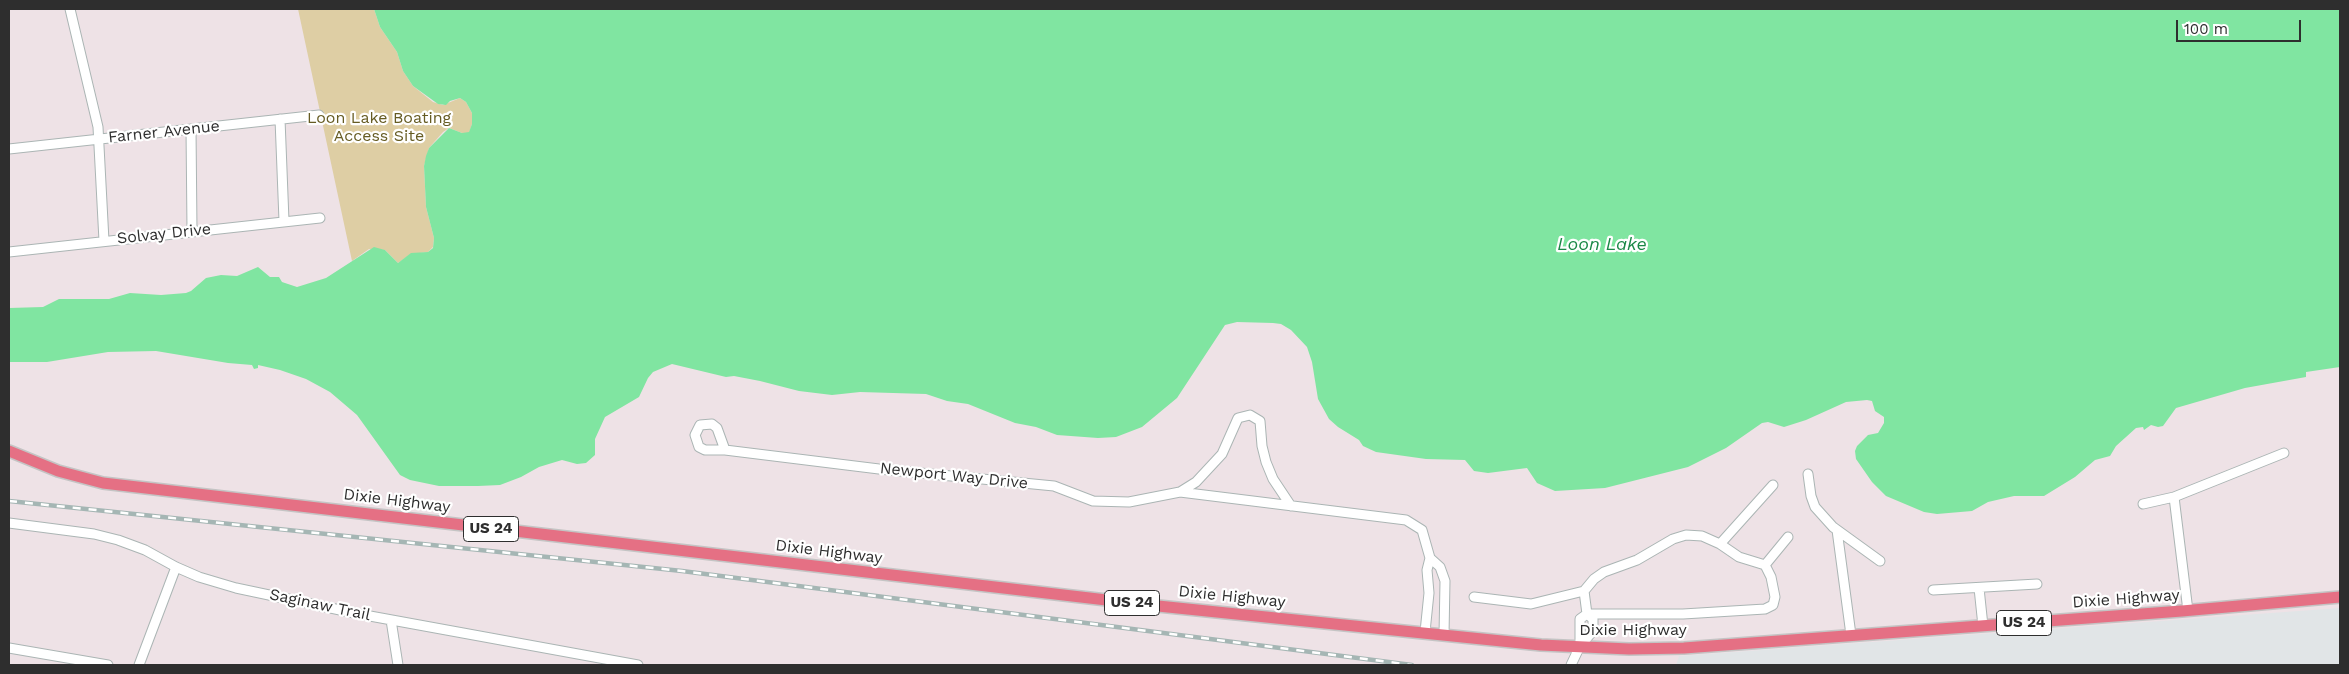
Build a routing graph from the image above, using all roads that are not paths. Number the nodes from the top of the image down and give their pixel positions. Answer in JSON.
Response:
{"nodes":[{"id":1,"x":70,"y":9,"type":"edge"},
{"id":2,"x":319,"y":115,"type":"dead end"},
{"id":3,"x":280,"y":119,"type":"junction"},
{"id":4,"x":191,"y":129,"type":"junction"},
{"id":5,"x":100,"y":139,"type":"junction"},
{"id":6,"x":9,"y":150,"type":"edge"},
{"id":7,"x":320,"y":218,"type":"dead end"},
{"id":8,"x":284,"y":221,"type":"junction"},
{"id":9,"x":192,"y":230,"type":"junction"},
{"id":10,"x":104,"y":240,"type":"junction"},
{"id":11,"x":9,"y":252,"type":"edge"},
{"id":12,"x":725,"y":450,"type":"dead end"},
{"id":13,"x":9,"y":451,"type":"edge"},
{"id":14,"x":2284,"y":453,"type":"dead end"},
{"id":15,"x":1808,"y":474,"type":"dead end"},
{"id":16,"x":1772,"y":485,"type":"dead end"},
{"id":17,"x":1180,"y":492,"type":"junction"},
{"id":18,"x":2174,"y":497,"type":"junction"},
{"id":19,"x":2143,"y":504,"type":"dead end"},
{"id":20,"x":1291,"y":506,"type":"junction"},
{"id":21,"x":9,"y":523,"type":"edge"},
{"id":22,"x":1837,"y":530,"type":"junction"},
{"id":23,"x":1788,"y":537,"type":"dead end"},
{"id":24,"x":1720,"y":544,"type":"junction"},
{"id":25,"x":1430,"y":558,"type":"junction"},
{"id":26,"x":1880,"y":560,"type":"dead end"},
{"id":27,"x":1765,"y":565,"type":"junction"},
{"id":28,"x":176,"y":567,"type":"junction"},
{"id":29,"x":2037,"y":584,"type":"dead end"},
{"id":30,"x":1979,"y":588,"type":"junction"},
{"id":31,"x":1933,"y":590,"type":"dead end"},
{"id":32,"x":1584,"y":591,"type":"junction"},
{"id":33,"x":1474,"y":597,"type":"dead end"},
{"id":34,"x":2340,"y":597,"type":"edge"},
{"id":35,"x":2188,"y":611,"type":"junction"},
{"id":36,"x":1587,"y":614,"type":"junction"},
{"id":37,"x":391,"y":620,"type":"junction"},
{"id":38,"x":1982,"y":626,"type":"junction"},
{"id":39,"x":1425,"y":632,"type":"junction"},
{"id":40,"x":1444,"y":635,"type":"junction"},
{"id":41,"x":1850,"y":635,"type":"junction"},
{"id":42,"x":1580,"y":646,"type":"junction"},
{"id":43,"x":9,"y":648,"type":"edge"},
{"id":44,"x":108,"y":665,"type":"edge"},
{"id":45,"x":139,"y":665,"type":"edge"},
{"id":46,"x":398,"y":665,"type":"edge"},
{"id":47,"x":638,"y":665,"type":"edge"},
{"id":48,"x":1571,"y":665,"type":"edge"}],
"edges":[{"from":1,"to":5,"type":"street"},
{"from":2,"to":3,"type":"street","name":"Farner Avenue"},
{"from":3,"to":4,"type":"street","name":"Farner Avenue"},
{"from":3,"to":8,"type":"street"},
{"from":4,"to":5,"type":"street","name":"Farner Avenue"},
{"from":4,"to":9,"type":"street"},
{"from":5,"to":6,"type":"street","name":"Farner Avenue"},
{"from":5,"to":10,"type":"street"},
{"from":7,"to":8,"type":"street","name":"Solvay Drive"},
{"from":8,"to":9,"type":"street","name":"Solvay Drive"},
{"from":9,"to":10,"type":"street","name":"Solvay Drive"},
{"from":10,"to":11,"type":"street","name":"Solvay Drive"},
{"from":12,"to":17,"type":"street","name":"Newport Way Drive"},
{"from":13,"to":39,"type":"main road","name":"Dixie Highway","number":"US 24"},
{"from":14,"to":18,"type":"street"},
{"from":15,"to":22,"type":"street"},
{"from":16,"to":24,"type":"street"},
{"from":17,"to":20,"type":"street","name":"Newport Way Drive"},
{"from":17,"to":20,"type":"street","name":"Newport Way Drive"},
{"from":18,"to":19,"type":"street"},
{"from":18,"to":35,"type":"street"},
{"from":20,"to":25,"type":"street","name":"Newport Way Drive"},
{"from":21,"to":28,"type":"street","name":"Saginaw Trail"},
{"from":22,"to":26,"type":"street"},
{"from":22,"to":41,"type":"street"},
{"from":23,"to":27,"type":"street"},
{"from":24,"to":27,"type":"street"},
{"from":24,"to":32,"type":"street"},
{"from":25,"to":39,"type":"street","name":"Newport Way Drive"},
{"from":25,"to":40,"type":"street","name":"Newport Way Drive"},
{"from":27,"to":36,"type":"street"},
{"from":28,"to":37,"type":"street","name":"Saginaw Trail"},
{"from":28,"to":45,"type":"street"},
{"from":29,"to":30,"type":"street"},
{"from":30,"to":31,"type":"street"},
{"from":30,"to":38,"type":"street"},
{"from":32,"to":33,"type":"street"},
{"from":32,"to":36,"type":"street"},
{"from":34,"to":35,"type":"main road","name":"Dixie Highway","number":"US 24"},
{"from":35,"to":38,"type":"main road","name":"Dixie Highway","number":"US 24"},
{"from":36,"to":42,"type":"street"},
{"from":36,"to":42,"type":"street"},
{"from":37,"to":46,"type":"street"},
{"from":37,"to":47,"type":"street","name":"Saginaw Trail"},
{"from":38,"to":41,"type":"main road","name":"Dixie Highway","number":"US 24"},
{"from":39,"to":40,"type":"main road","name":"Dixie Highway","number":"US 24"},
{"from":40,"to":42,"type":"main road","name":"Dixie Highway","number":"US 24"},
{"from":41,"to":42,"type":"main road","name":"Dixie Highway","number":"US 24"},
{"from":42,"to":48,"type":"street"},
{"from":43,"to":44,"type":"street"}]}
